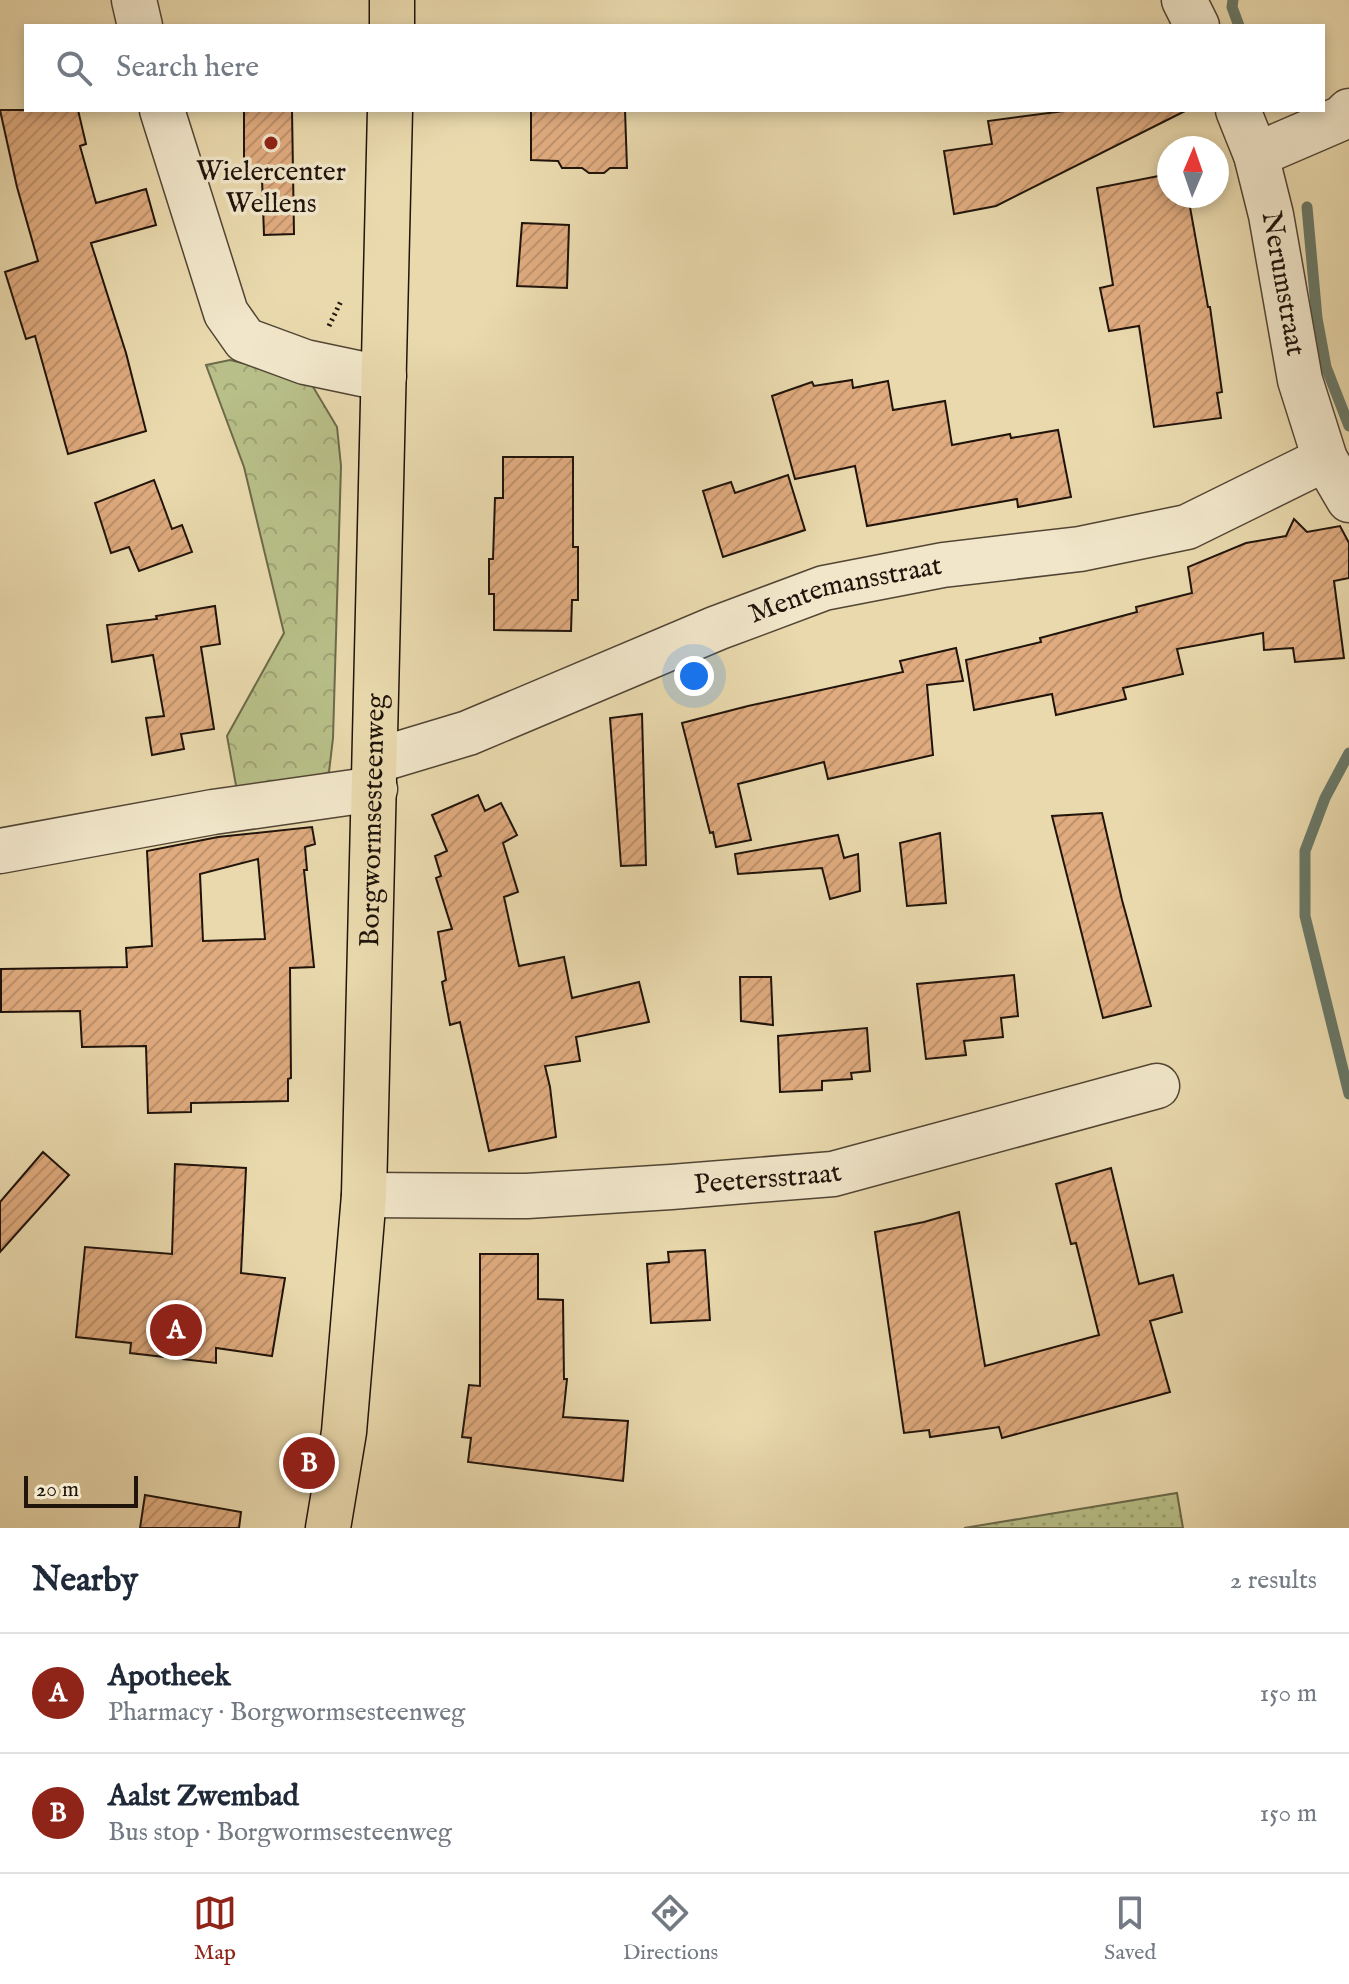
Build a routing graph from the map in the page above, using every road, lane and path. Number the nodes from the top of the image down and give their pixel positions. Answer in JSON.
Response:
{"nodes":[{"id":1,"x":134,"y":0,"type":"edge"},
{"id":2,"x":392,"y":0,"type":"edge"},
{"id":3,"x":1184,"y":0,"type":"edge"},
{"id":4,"x":140,"y":24,"type":"edge"},
{"id":5,"x":392,"y":24,"type":"edge"},
{"id":6,"x":1196,"y":24,"type":"edge"},
{"id":7,"x":1349,"y":111,"type":"edge"},
{"id":8,"x":163,"y":112,"type":"edge"},
{"id":9,"x":390,"y":112,"type":"edge"},
{"id":10,"x":1239,"y":112,"type":"edge"},
{"id":11,"x":1256,"y":155,"type":"junction"},
{"id":12,"x":384,"y":376,"type":"junction"},
{"id":13,"x":1325,"y":459,"type":"junction"},
{"id":14,"x":1349,"y":500,"type":"edge"},
{"id":15,"x":375,"y":775,"type":"junction"},
{"id":16,"x":0,"y":851,"type":"edge"},
{"id":17,"x":1157,"y":1086,"type":"dead end"},
{"id":18,"x":364,"y":1195,"type":"junction"},
{"id":19,"x":328,"y":1528,"type":"edge"}],
"edges":[{"from":1,"to":4,"type":"street"},
{"from":2,"to":5,"type":"main road"},
{"from":3,"to":6,"type":"street"},
{"from":7,"to":11,"type":"street"},
{"from":8,"to":12,"type":"street"},
{"from":9,"to":12,"type":"main road","name":"Borgwormsesteenweg"},
{"from":10,"to":11,"type":"street","name":"Nerumstraat"},
{"from":11,"to":13,"type":"street","name":"Nerumstraat"},
{"from":12,"to":15,"type":"main road","name":"Borgwormsesteenweg"},
{"from":13,"to":14,"type":"street","name":"Nerumstraat"},
{"from":13,"to":15,"type":"street","name":"Mentemansstraat"},
{"from":15,"to":16,"type":"street","name":"Mentemansstraat"},
{"from":15,"to":18,"type":"main road","name":"Borgwormsesteenweg"},
{"from":17,"to":18,"type":"street","name":"Peetersstraat"},
{"from":18,"to":19,"type":"main road","name":"Borgwormsesteenweg"}]}
